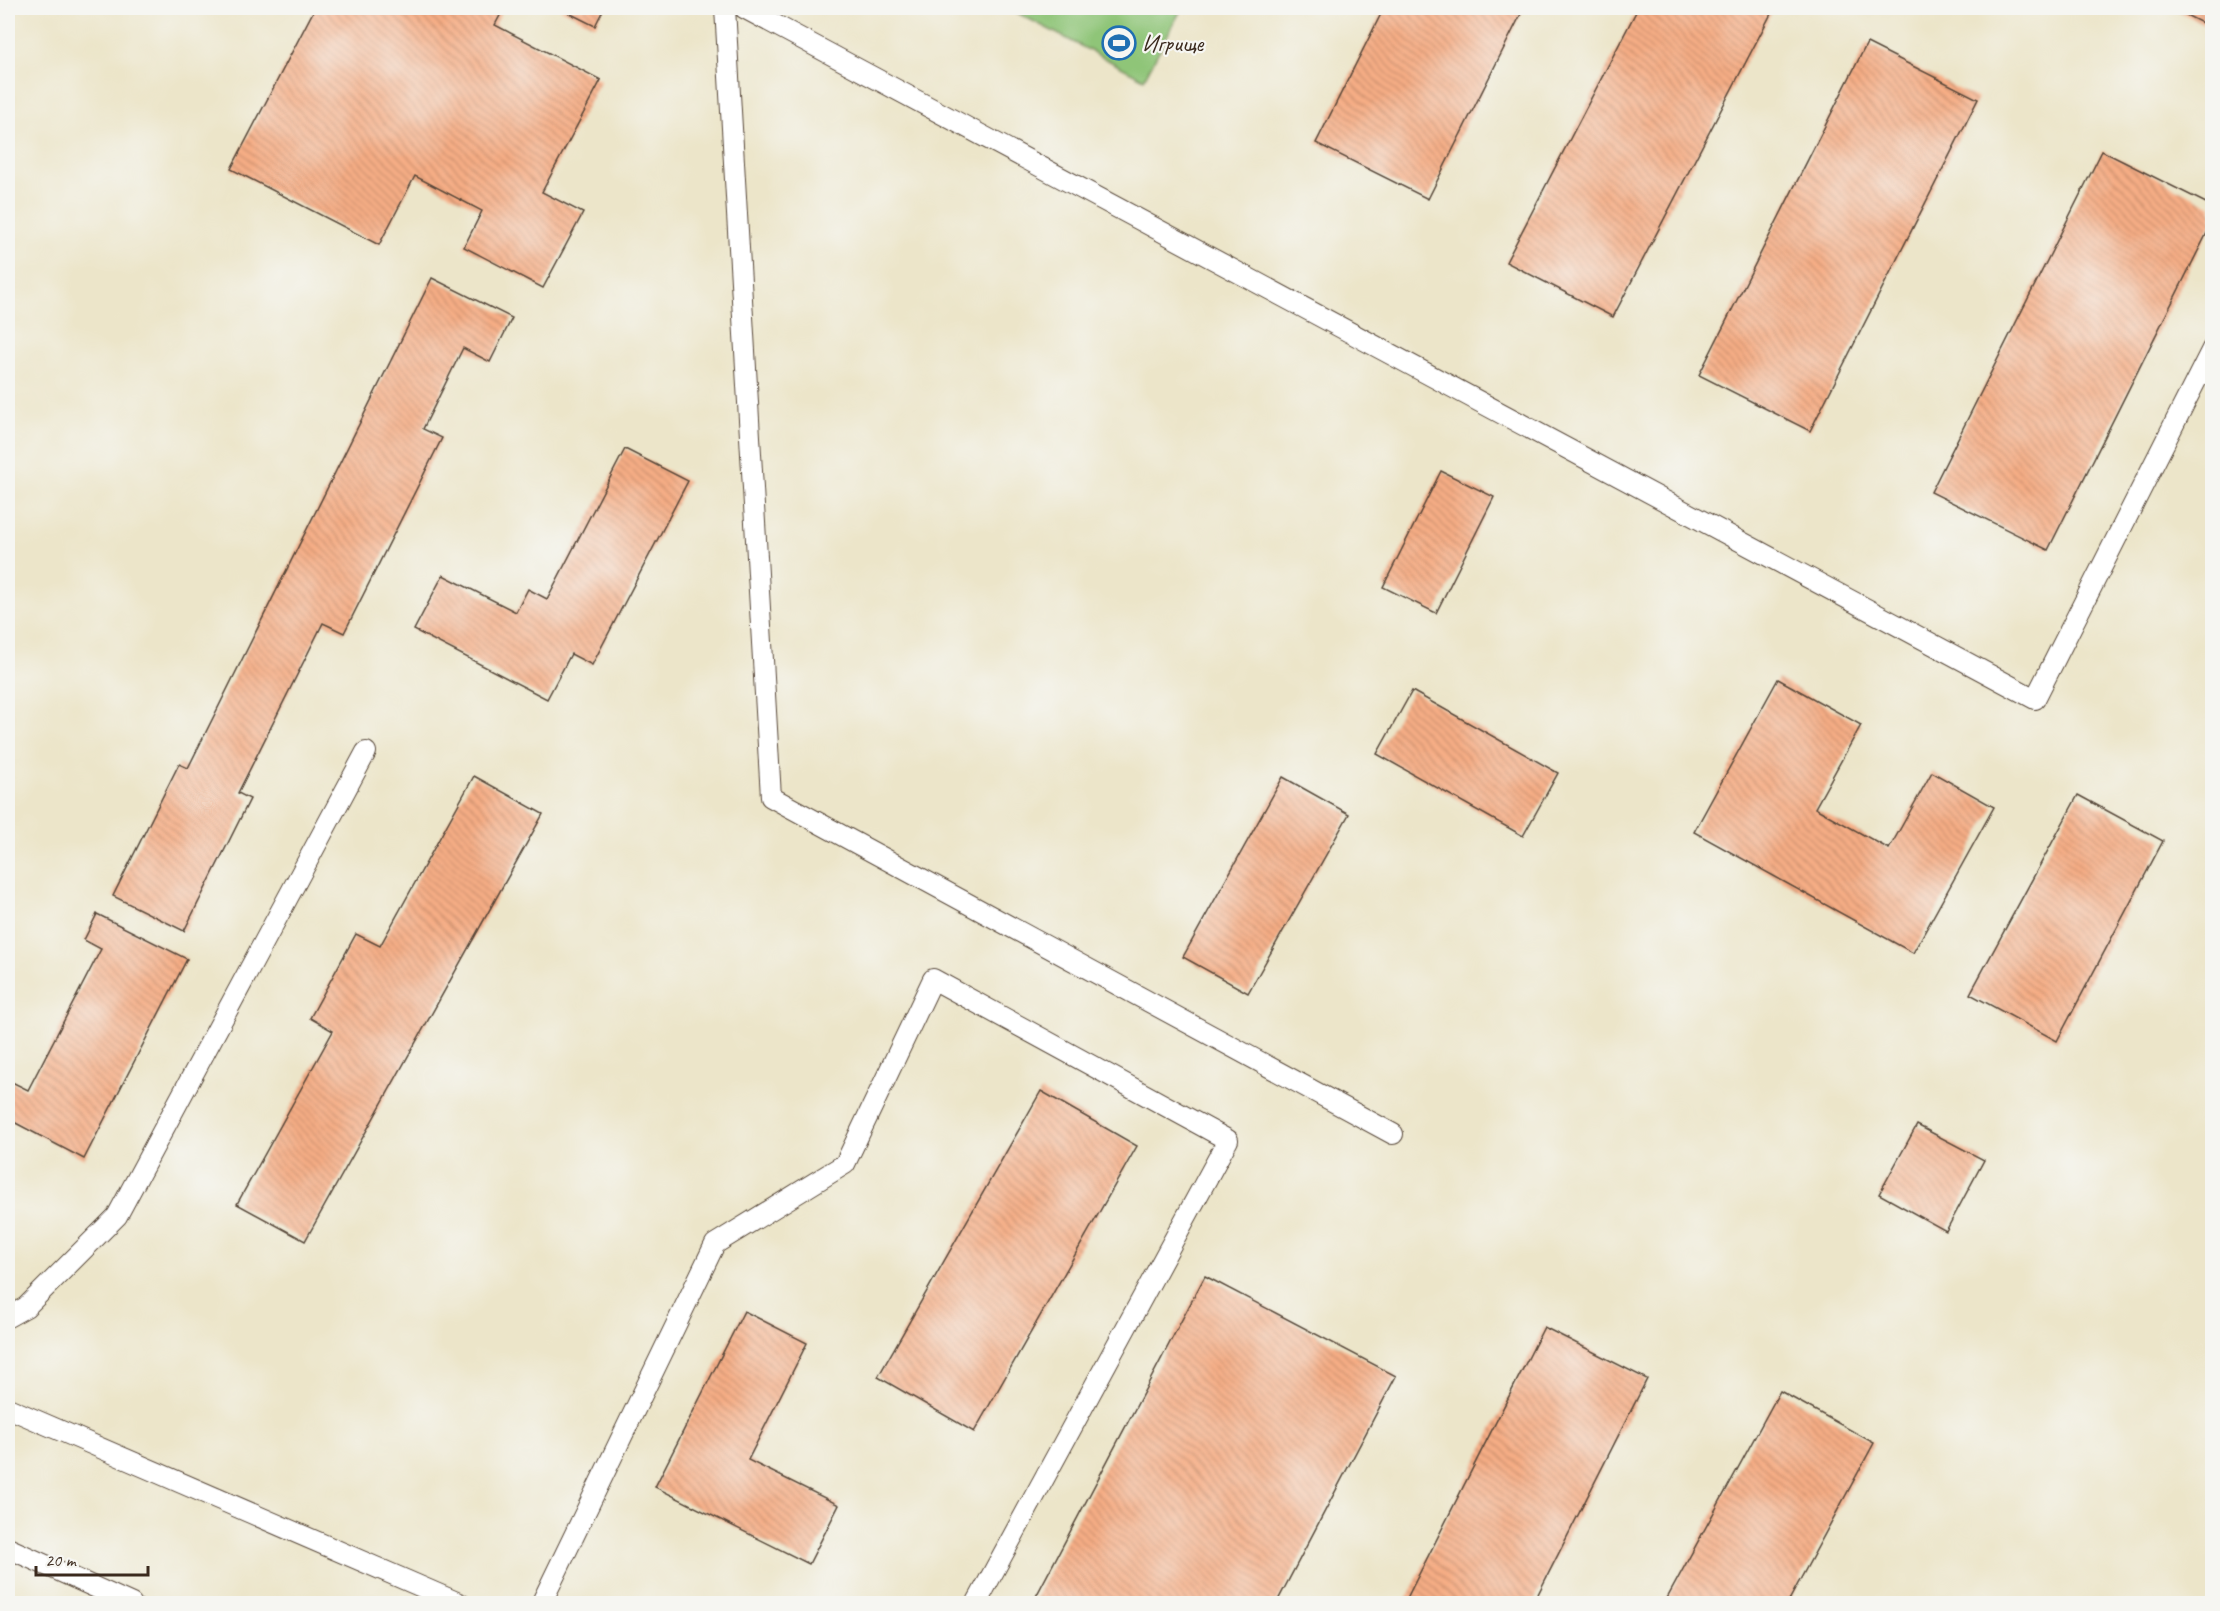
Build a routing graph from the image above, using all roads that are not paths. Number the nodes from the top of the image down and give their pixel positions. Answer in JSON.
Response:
{"nodes":[{"id":1,"x":725,"y":8,"type":"edge"},
{"id":2,"x":744,"y":8,"type":"edge"},
{"id":3,"x":2212,"y":349,"type":"edge"},
{"id":4,"x":366,"y":752,"type":"dead end"},
{"id":5,"x":1393,"y":1134,"type":"dead end"},
{"id":6,"x":8,"y":1317,"type":"edge"},
{"id":7,"x":8,"y":1408,"type":"edge"},
{"id":8,"x":8,"y":1548,"type":"edge"},
{"id":9,"x":132,"y":1604,"type":"edge"},
{"id":10,"x":461,"y":1604,"type":"edge"},
{"id":11,"x":541,"y":1604,"type":"edge"},
{"id":12,"x":975,"y":1604,"type":"edge"}],
"edges":[{"from":1,"to":5,"type":"lane"},
{"from":2,"to":3,"type":"lane"},
{"from":4,"to":6,"type":"lane"},
{"from":7,"to":10,"type":"lane"},
{"from":8,"to":9,"type":"lane"},
{"from":11,"to":12,"type":"lane"}]}
